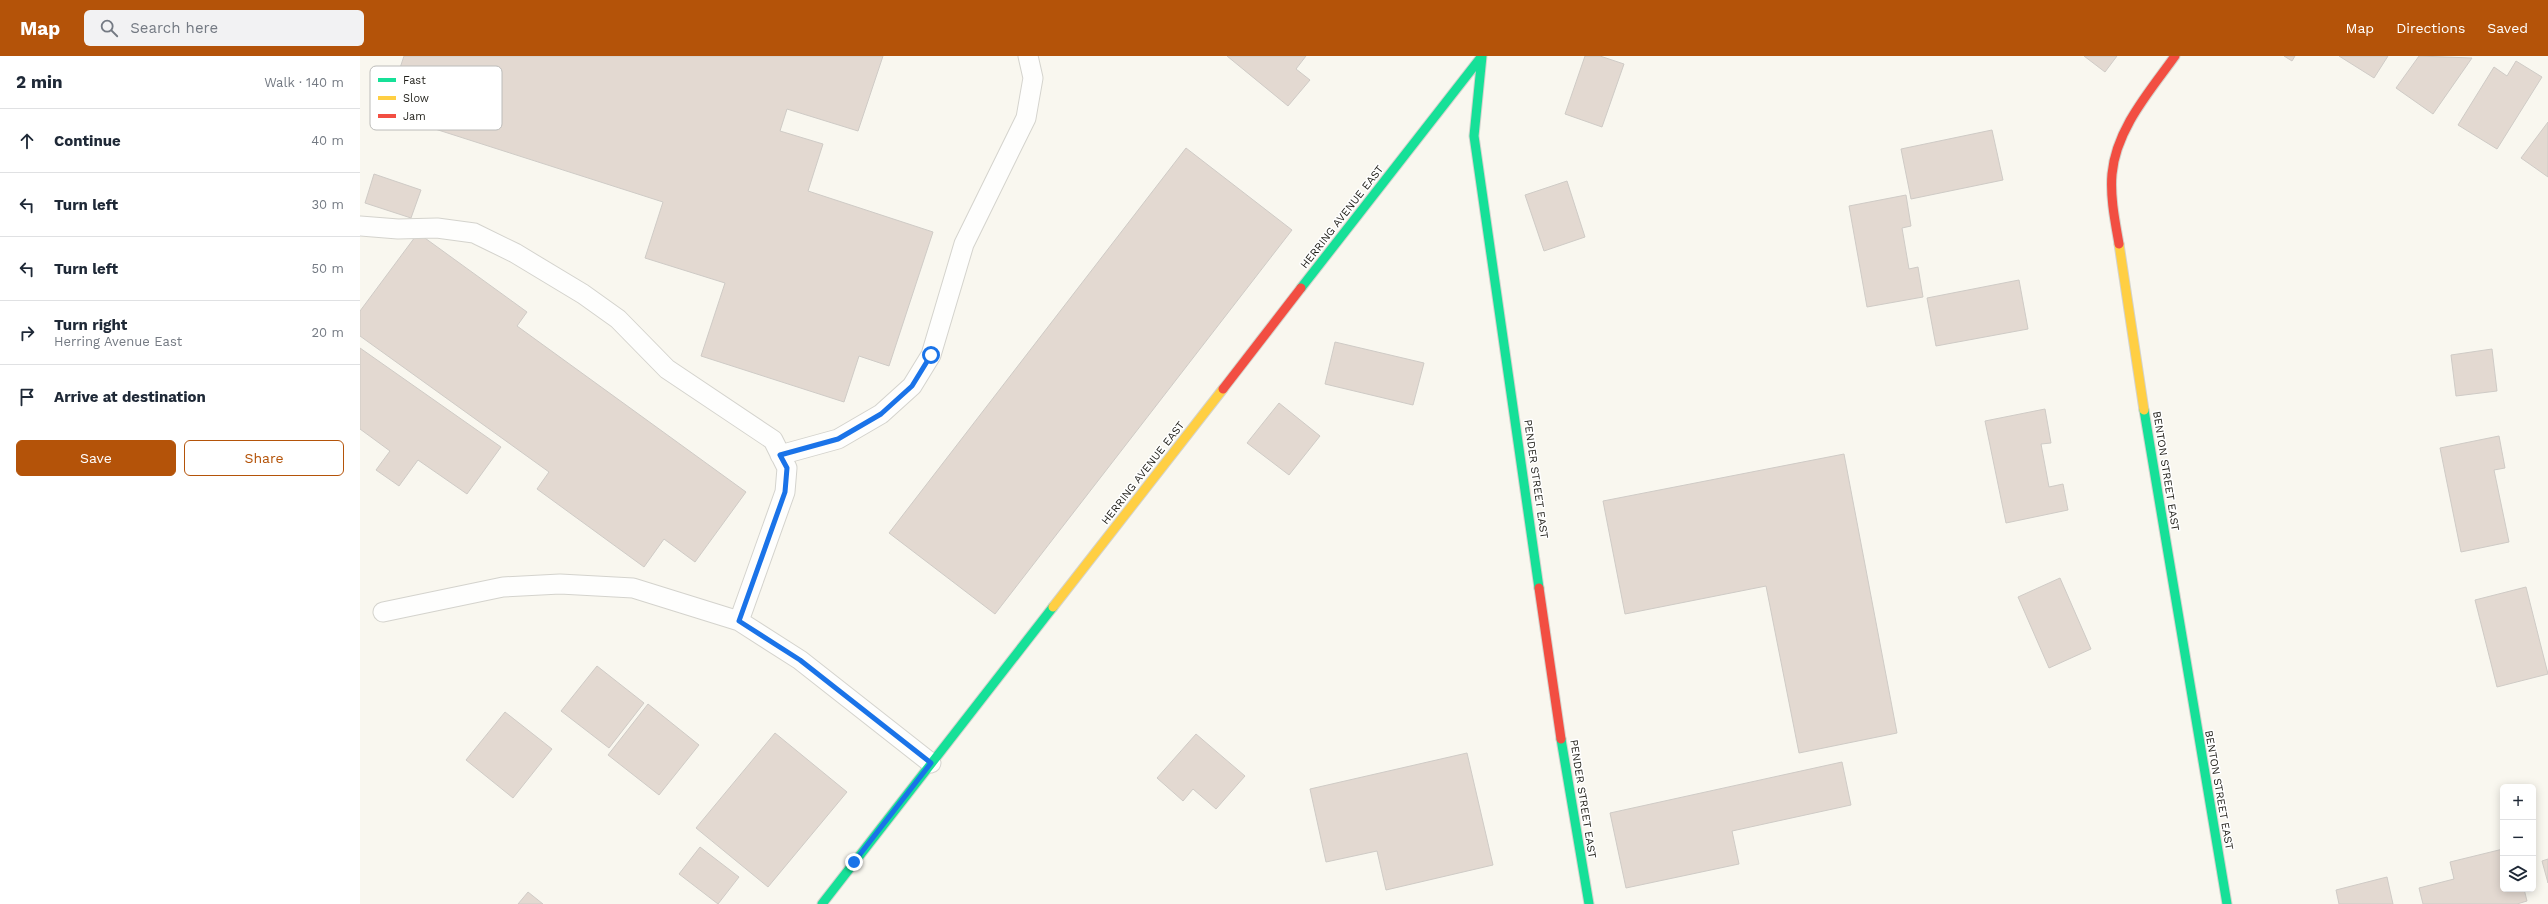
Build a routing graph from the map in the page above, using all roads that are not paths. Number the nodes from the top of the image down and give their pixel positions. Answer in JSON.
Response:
{"nodes":[{"id":1,"x":1028,"y":56,"type":"edge"},
{"id":2,"x":1482,"y":56,"type":"edge"},
{"id":3,"x":2175,"y":56,"type":"edge"},
{"id":4,"x":360,"y":226,"type":"edge"},
{"id":5,"x":780,"y":455,"type":"junction"},
{"id":6,"x":383,"y":612,"type":"dead end"},
{"id":7,"x":739,"y":621,"type":"junction"},
{"id":8,"x":931,"y":763,"type":"junction"},
{"id":9,"x":822,"y":904,"type":"edge"},
{"id":10,"x":1589,"y":904,"type":"edge"},
{"id":11,"x":2227,"y":904,"type":"edge"}],
"edges":[{"from":1,"to":5,"type":"lane"},
{"from":2,"to":8,"type":"street","name":"HERRING AVENUE EAST"},
{"from":2,"to":10,"type":"street","name":"PENDER STREET EAST"},
{"from":3,"to":11,"type":"street","name":"BENTON STREET EAST"},
{"from":4,"to":5,"type":"lane"},
{"from":5,"to":7,"type":"lane"},
{"from":6,"to":7,"type":"lane"},
{"from":7,"to":8,"type":"lane"},
{"from":8,"to":9,"type":"street","name":"HERRING AVENUE EAST"}]}
